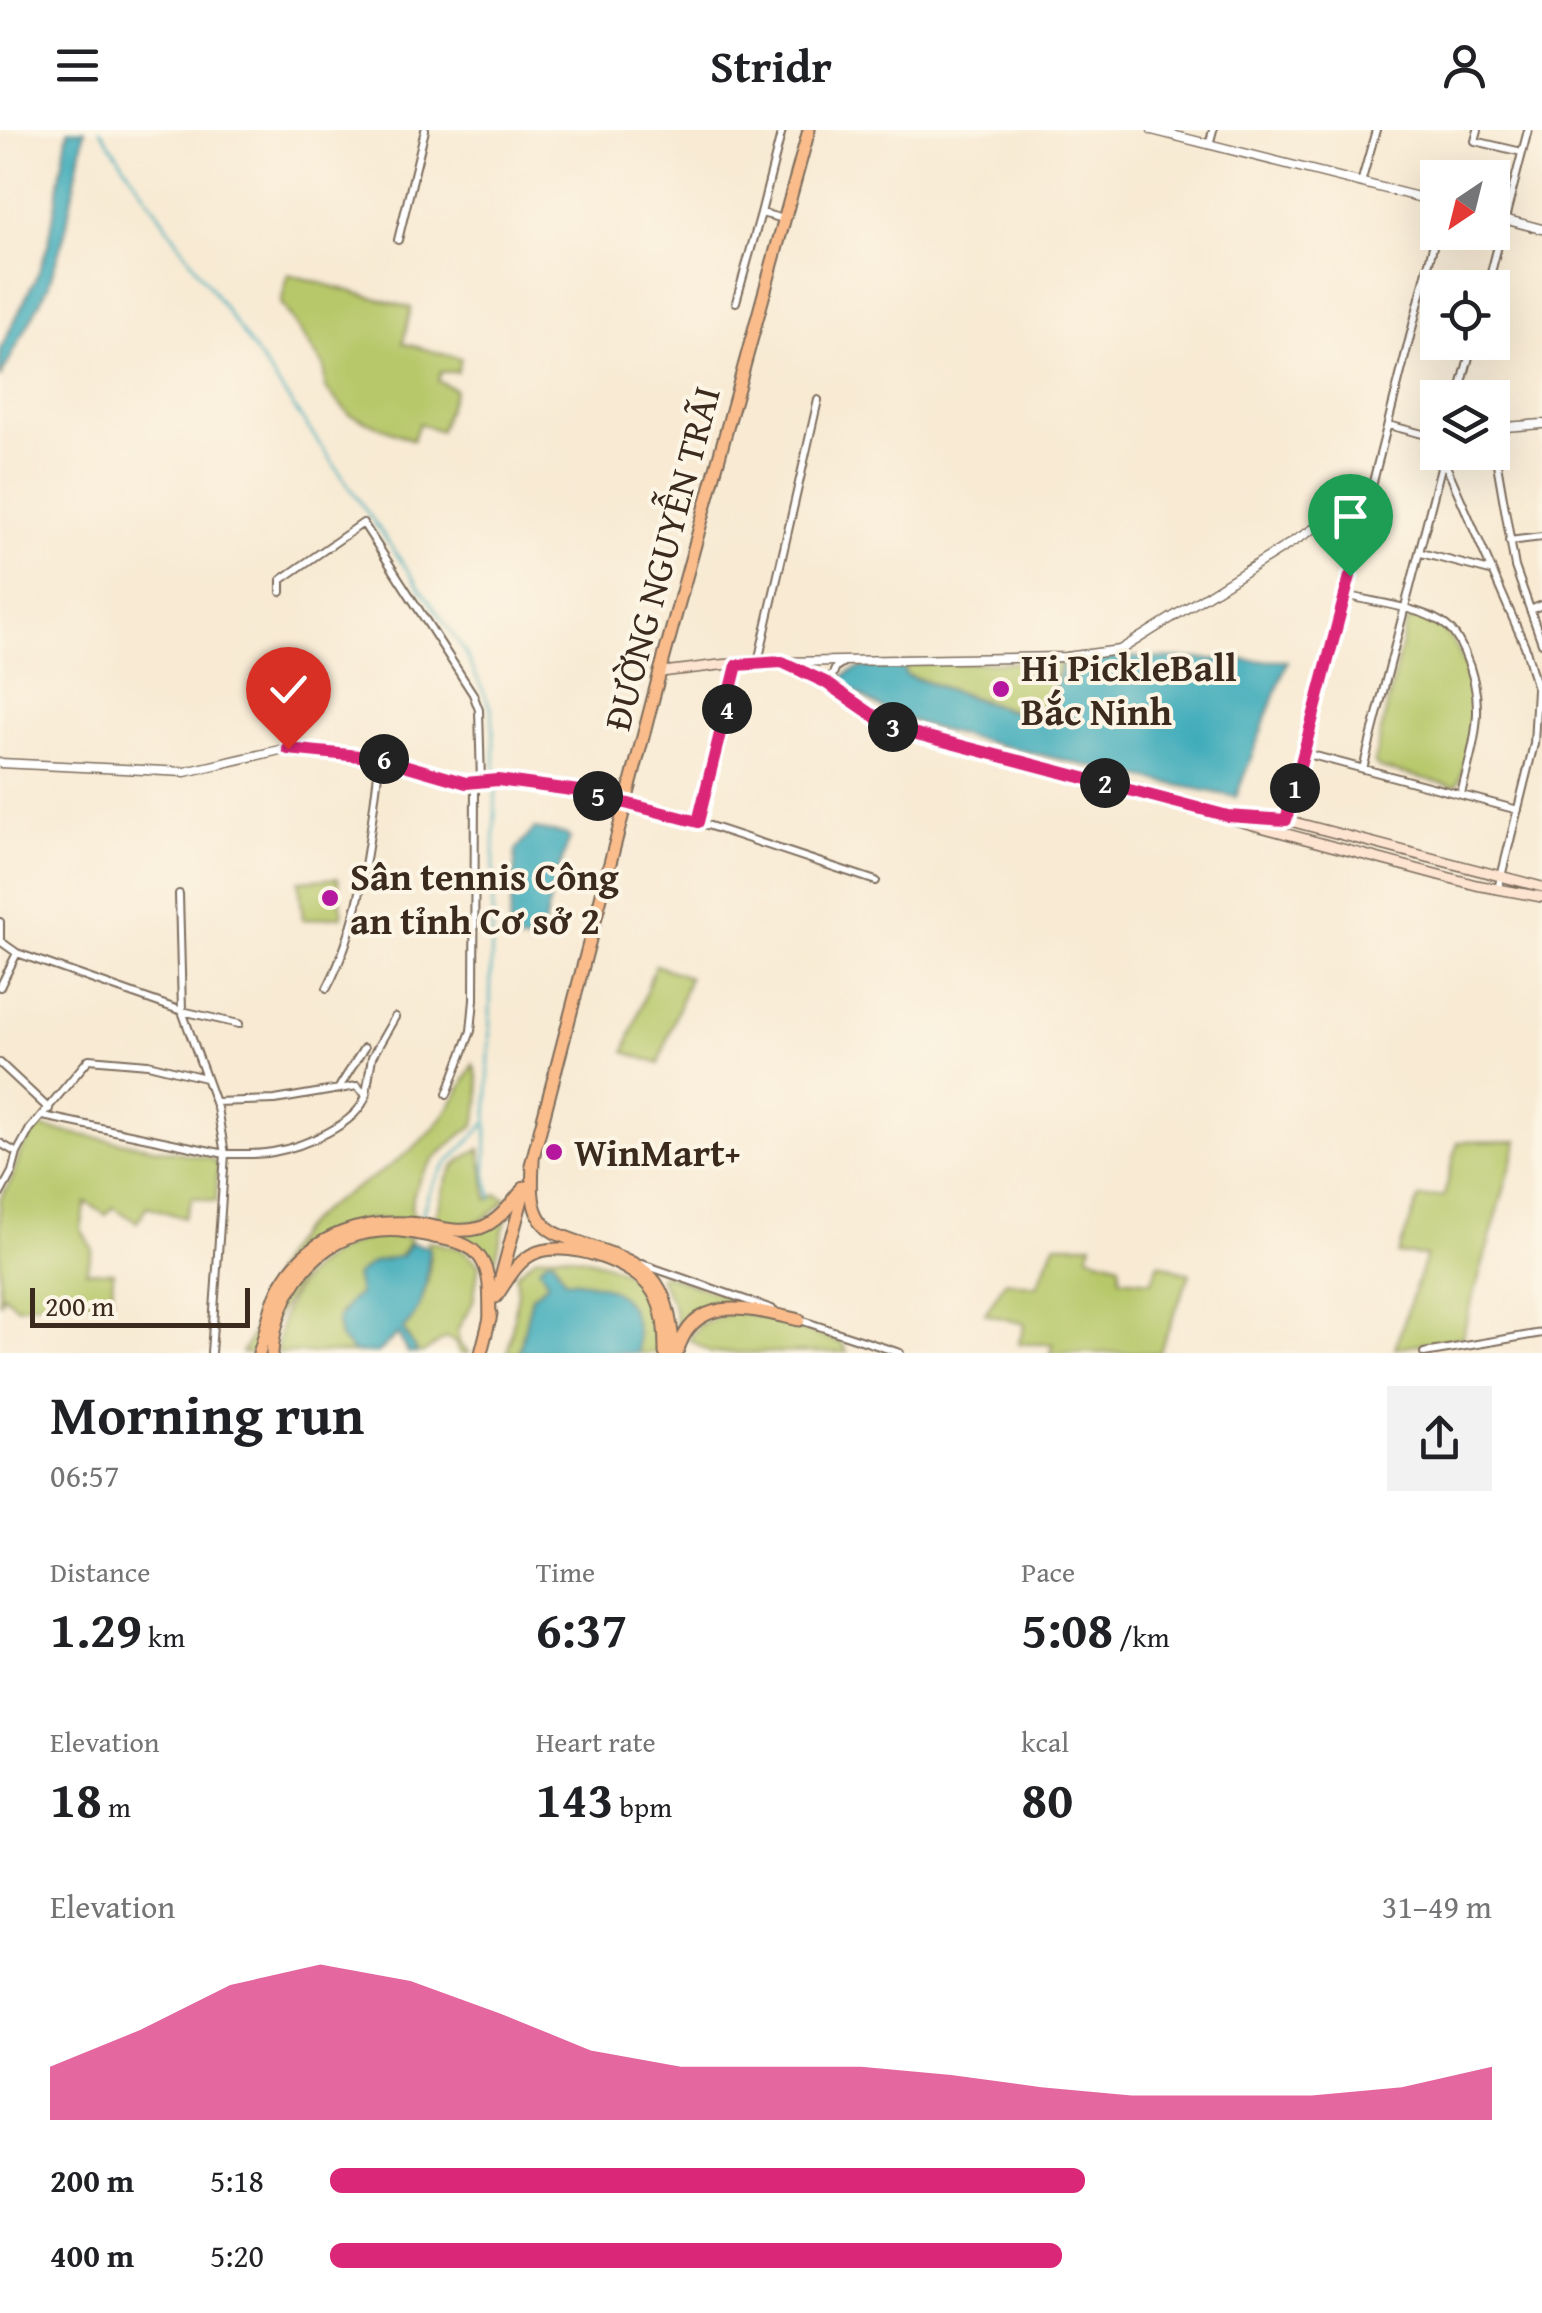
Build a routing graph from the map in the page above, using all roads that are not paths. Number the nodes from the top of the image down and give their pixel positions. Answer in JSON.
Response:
{"nodes":[{"id":1,"x":425,"y":130,"type":"edge"},
{"id":2,"x":782,"y":130,"type":"edge"},
{"id":3,"x":809,"y":130,"type":"edge"},
{"id":4,"x":1152,"y":130,"type":"edge"},
{"id":5,"x":1213,"y":130,"type":"edge"},
{"id":6,"x":1376,"y":130,"type":"edge"},
{"id":7,"x":1478,"y":130,"type":"edge"},
{"id":8,"x":1528,"y":130,"type":"edge"},
{"id":9,"x":1209,"y":145,"type":"junction"},
{"id":10,"x":1522,"y":152,"type":"junction"},
{"id":11,"x":1361,"y":183,"type":"junction"},
{"id":12,"x":1420,"y":198,"type":"edge"},
{"id":13,"x":1510,"y":199,"type":"edge"},
{"id":14,"x":761,"y":212,"type":"junction"},
{"id":15,"x":784,"y":218,"type":"junction"},
{"id":16,"x":1510,"y":220,"type":"edge"},
{"id":17,"x":1542,"y":229,"type":"edge"},
{"id":18,"x":398,"y":240,"type":"dead end"},
{"id":19,"x":1432,"y":250,"type":"edge"},
{"id":20,"x":736,"y":302,"type":"dead end"},
{"id":21,"x":818,"y":400,"type":"dead end"},
{"id":22,"x":1542,"y":424,"type":"edge"},
{"id":23,"x":1388,"y":425,"type":"junction"},
{"id":24,"x":1510,"y":429,"type":"edge"},
{"id":25,"x":1420,"y":433,"type":"edge"},
{"id":26,"x":1442,"y":470,"type":"edge"},
{"id":27,"x":1450,"y":470,"type":"edge"},
{"id":28,"x":1498,"y":470,"type":"edge"},
{"id":29,"x":1369,"y":494,"type":"junction"},
{"id":30,"x":1542,"y":537,"type":"edge"},
{"id":31,"x":1508,"y":541,"type":"dead end"},
{"id":32,"x":1422,"y":553,"type":"junction"},
{"id":33,"x":1492,"y":571,"type":"junction"},
{"id":34,"x":282,"y":592,"type":"dead end"},
{"id":35,"x":1345,"y":595,"type":"junction"},
{"id":36,"x":1542,"y":605,"type":"edge"},
{"id":37,"x":1406,"y":610,"type":"junction"},
{"id":38,"x":1530,"y":610,"type":"junction"},
{"id":39,"x":1542,"y":643,"type":"edge"},
{"id":40,"x":845,"y":661,"type":"junction"},
{"id":41,"x":782,"y":662,"type":"junction"},
{"id":42,"x":757,"y":664,"type":"junction"},
{"id":43,"x":737,"y":665,"type":"junction"},
{"id":44,"x":660,"y":672,"type":"junction"},
{"id":45,"x":838,"y":692,"type":"junction"},
{"id":46,"x":1304,"y":753,"type":"junction"},
{"id":47,"x":380,"y":758,"type":"junction"},
{"id":48,"x":0,"y":763,"type":"edge"},
{"id":49,"x":1363,"y":768,"type":"junction"},
{"id":50,"x":481,"y":782,"type":"junction"},
{"id":51,"x":1460,"y":794,"type":"junction"},
{"id":52,"x":627,"y":803,"type":"junction"},
{"id":53,"x":1518,"y":810,"type":"junction"},
{"id":54,"x":1228,"y":816,"type":"junction"},
{"id":55,"x":1286,"y":820,"type":"junction"},
{"id":56,"x":698,"y":822,"type":"junction"},
{"id":57,"x":1283,"y":834,"type":"junction"},
{"id":58,"x":1393,"y":848,"type":"junction"},
{"id":59,"x":1389,"y":862,"type":"junction"},
{"id":60,"x":1501,"y":875,"type":"junction"},
{"id":61,"x":876,"y":881,"type":"dead end"},
{"id":62,"x":1542,"y":887,"type":"edge"},
{"id":63,"x":1498,"y":889,"type":"junction"},
{"id":64,"x":179,"y":894,"type":"dead end"},
{"id":65,"x":1542,"y":897,"type":"edge"},
{"id":66,"x":0,"y":922,"type":"edge"},
{"id":67,"x":0,"y":941,"type":"edge"},
{"id":68,"x":17,"y":953,"type":"junction"},
{"id":69,"x":0,"y":986,"type":"edge"},
{"id":70,"x":327,"y":988,"type":"dead end"},
{"id":71,"x":182,"y":1011,"type":"junction"},
{"id":72,"x":396,"y":1017,"type":"dead end"},
{"id":73,"x":240,"y":1024,"type":"dead end"},
{"id":74,"x":364,"y":1048,"type":"dead end"},
{"id":75,"x":0,"y":1063,"type":"edge"},
{"id":76,"x":206,"y":1078,"type":"junction"},
{"id":77,"x":339,"y":1087,"type":"junction"},
{"id":78,"x":448,"y":1094,"type":"dead end"},
{"id":79,"x":366,"y":1095,"type":"junction"},
{"id":80,"x":215,"y":1102,"type":"junction"},
{"id":81,"x":49,"y":1108,"type":"junction"},
{"id":82,"x":42,"y":1116,"type":"junction"},
{"id":83,"x":0,"y":1143,"type":"edge"},
{"id":84,"x":16,"y":1153,"type":"junction"},
{"id":85,"x":224,"y":1154,"type":"junction"},
{"id":86,"x":533,"y":1159,"type":"junction"},
{"id":87,"x":525,"y":1187,"type":"junction"},
{"id":88,"x":0,"y":1194,"type":"edge"},
{"id":89,"x":632,"y":1260,"type":"junction"},
{"id":90,"x":496,"y":1298,"type":"junction"},
{"id":91,"x":490,"y":1320,"type":"junction"},
{"id":92,"x":800,"y":1320,"type":"junction"},
{"id":93,"x":1542,"y":1333,"type":"edge"},
{"id":94,"x":481,"y":1352,"type":"edge"},
{"id":95,"x":211,"y":1353,"type":"edge"},
{"id":96,"x":259,"y":1353,"type":"edge"},
{"id":97,"x":272,"y":1353,"type":"edge"},
{"id":98,"x":665,"y":1353,"type":"edge"},
{"id":99,"x":676,"y":1353,"type":"edge"},
{"id":100,"x":900,"y":1353,"type":"edge"},
{"id":101,"x":1424,"y":1353,"type":"edge"}],
"edges":[{"from":1,"to":18,"type":"street"},
{"from":2,"to":14,"type":"street"},
{"from":3,"to":15,"type":"highway","name":"ĐƯỜNG NGUYỄN TRÃI"},
{"from":4,"to":9,"type":"street"},
{"from":5,"to":9,"type":"street"},
{"from":6,"to":11,"type":"street"},
{"from":7,"to":10,"type":"street"},
{"from":8,"to":10,"type":"street"},
{"from":9,"to":11,"type":"street"},
{"from":10,"to":13,"type":"street"},
{"from":11,"to":12,"type":"street"},
{"from":14,"to":15,"type":"street"},
{"from":14,"to":20,"type":"street"},
{"from":15,"to":44,"type":"highway","name":"ĐƯỜNG NGUYỄN TRÃI"},
{"from":16,"to":17,"type":"street"},
{"from":19,"to":23,"type":"street"},
{"from":21,"to":42,"type":"street"},
{"from":22,"to":24,"type":"street"},
{"from":23,"to":25,"type":"street"},
{"from":23,"to":29,"type":"street"},
{"from":26,"to":32,"type":"street"},
{"from":27,"to":33,"type":"street"},
{"from":28,"to":38,"type":"street"},
{"from":29,"to":35,"type":"street"},
{"from":29,"to":40,"type":"street"},
{"from":30,"to":31,"type":"street"},
{"from":32,"to":33,"type":"street"},
{"from":32,"to":37,"type":"street"},
{"from":33,"to":53,"type":"street"},
{"from":34,"to":50,"type":"street"},
{"from":35,"to":37,"type":"street"},
{"from":35,"to":46,"type":"street"},
{"from":36,"to":38,"type":"street"},
{"from":37,"to":49,"type":"street"},
{"from":37,"to":51,"type":"street"},
{"from":38,"to":39,"type":"street"},
{"from":40,"to":41,"type":"street"},
{"from":40,"to":45,"type":"street"},
{"from":41,"to":42,"type":"main road"},
{"from":41,"to":45,"type":"main road"},
{"from":42,"to":43,"type":"main road"},
{"from":43,"to":44,"type":"main road"},
{"from":43,"to":56,"type":"street"},
{"from":44,"to":52,"type":"highway","name":"ĐƯỜNG NGUYỄN TRÃI"},
{"from":45,"to":54,"type":"main road"},
{"from":46,"to":49,"type":"street"},
{"from":46,"to":55,"type":"street"},
{"from":47,"to":48,"type":"street"},
{"from":47,"to":50,"type":"street"},
{"from":47,"to":70,"type":"street"},
{"from":49,"to":51,"type":"street"},
{"from":50,"to":52,"type":"street"},
{"from":50,"to":78,"type":"street"},
{"from":51,"to":53,"type":"street"},
{"from":52,"to":56,"type":"street"},
{"from":52,"to":86,"type":"highway","name":"ĐƯỜNG NGUYỄN TRÃI"},
{"from":53,"to":60,"type":"street"},
{"from":54,"to":55,"type":"main road"},
{"from":54,"to":57,"type":"main road"},
{"from":55,"to":57,"type":"street"},
{"from":55,"to":58,"type":"main road"},
{"from":56,"to":61,"type":"street"},
{"from":57,"to":59,"type":"main road"},
{"from":58,"to":59,"type":"main road"},
{"from":58,"to":60,"type":"main road"},
{"from":59,"to":63,"type":"main road"},
{"from":60,"to":62,"type":"main road"},
{"from":60,"to":63,"type":"street"},
{"from":63,"to":65,"type":"main road"},
{"from":64,"to":71,"type":"street"},
{"from":66,"to":67,"type":"street"},
{"from":67,"to":68,"type":"street"},
{"from":68,"to":69,"type":"street"},
{"from":68,"to":71,"type":"street"},
{"from":71,"to":73,"type":"street"},
{"from":71,"to":76,"type":"street"},
{"from":72,"to":79,"type":"street"},
{"from":74,"to":77,"type":"street"},
{"from":75,"to":81,"type":"street"},
{"from":76,"to":80,"type":"street"},
{"from":76,"to":81,"type":"street"},
{"from":77,"to":79,"type":"street"},
{"from":77,"to":80,"type":"street"},
{"from":79,"to":85,"type":"street"},
{"from":80,"to":85,"type":"street"},
{"from":81,"to":82,"type":"street"},
{"from":82,"to":84,"type":"street"},
{"from":82,"to":85,"type":"street"},
{"from":83,"to":84,"type":"street"},
{"from":84,"to":88,"type":"street"},
{"from":85,"to":95,"type":"street"},
{"from":86,"to":87,"type":"highway","name":"ĐƯỜNG NGUYỄN TRÃI"},
{"from":86,"to":89,"type":"highway"},
{"from":87,"to":90,"type":"highway","name":"ĐƯỜNG NGUYỄN TRÃI"},
{"from":87,"to":96,"type":"highway"},
{"from":89,"to":92,"type":"street"},
{"from":89,"to":99,"type":"highway"},
{"from":90,"to":91,"type":"highway","name":"ĐƯỜNG NGUYỄN TRÃI"},
{"from":90,"to":98,"type":"highway"},
{"from":91,"to":94,"type":"highway","name":"ĐƯỜNG NGUYỄN TRÃI"},
{"from":91,"to":97,"type":"highway"},
{"from":92,"to":99,"type":"highway"},
{"from":92,"to":100,"type":"street"},
{"from":93,"to":101,"type":"street"}]}
